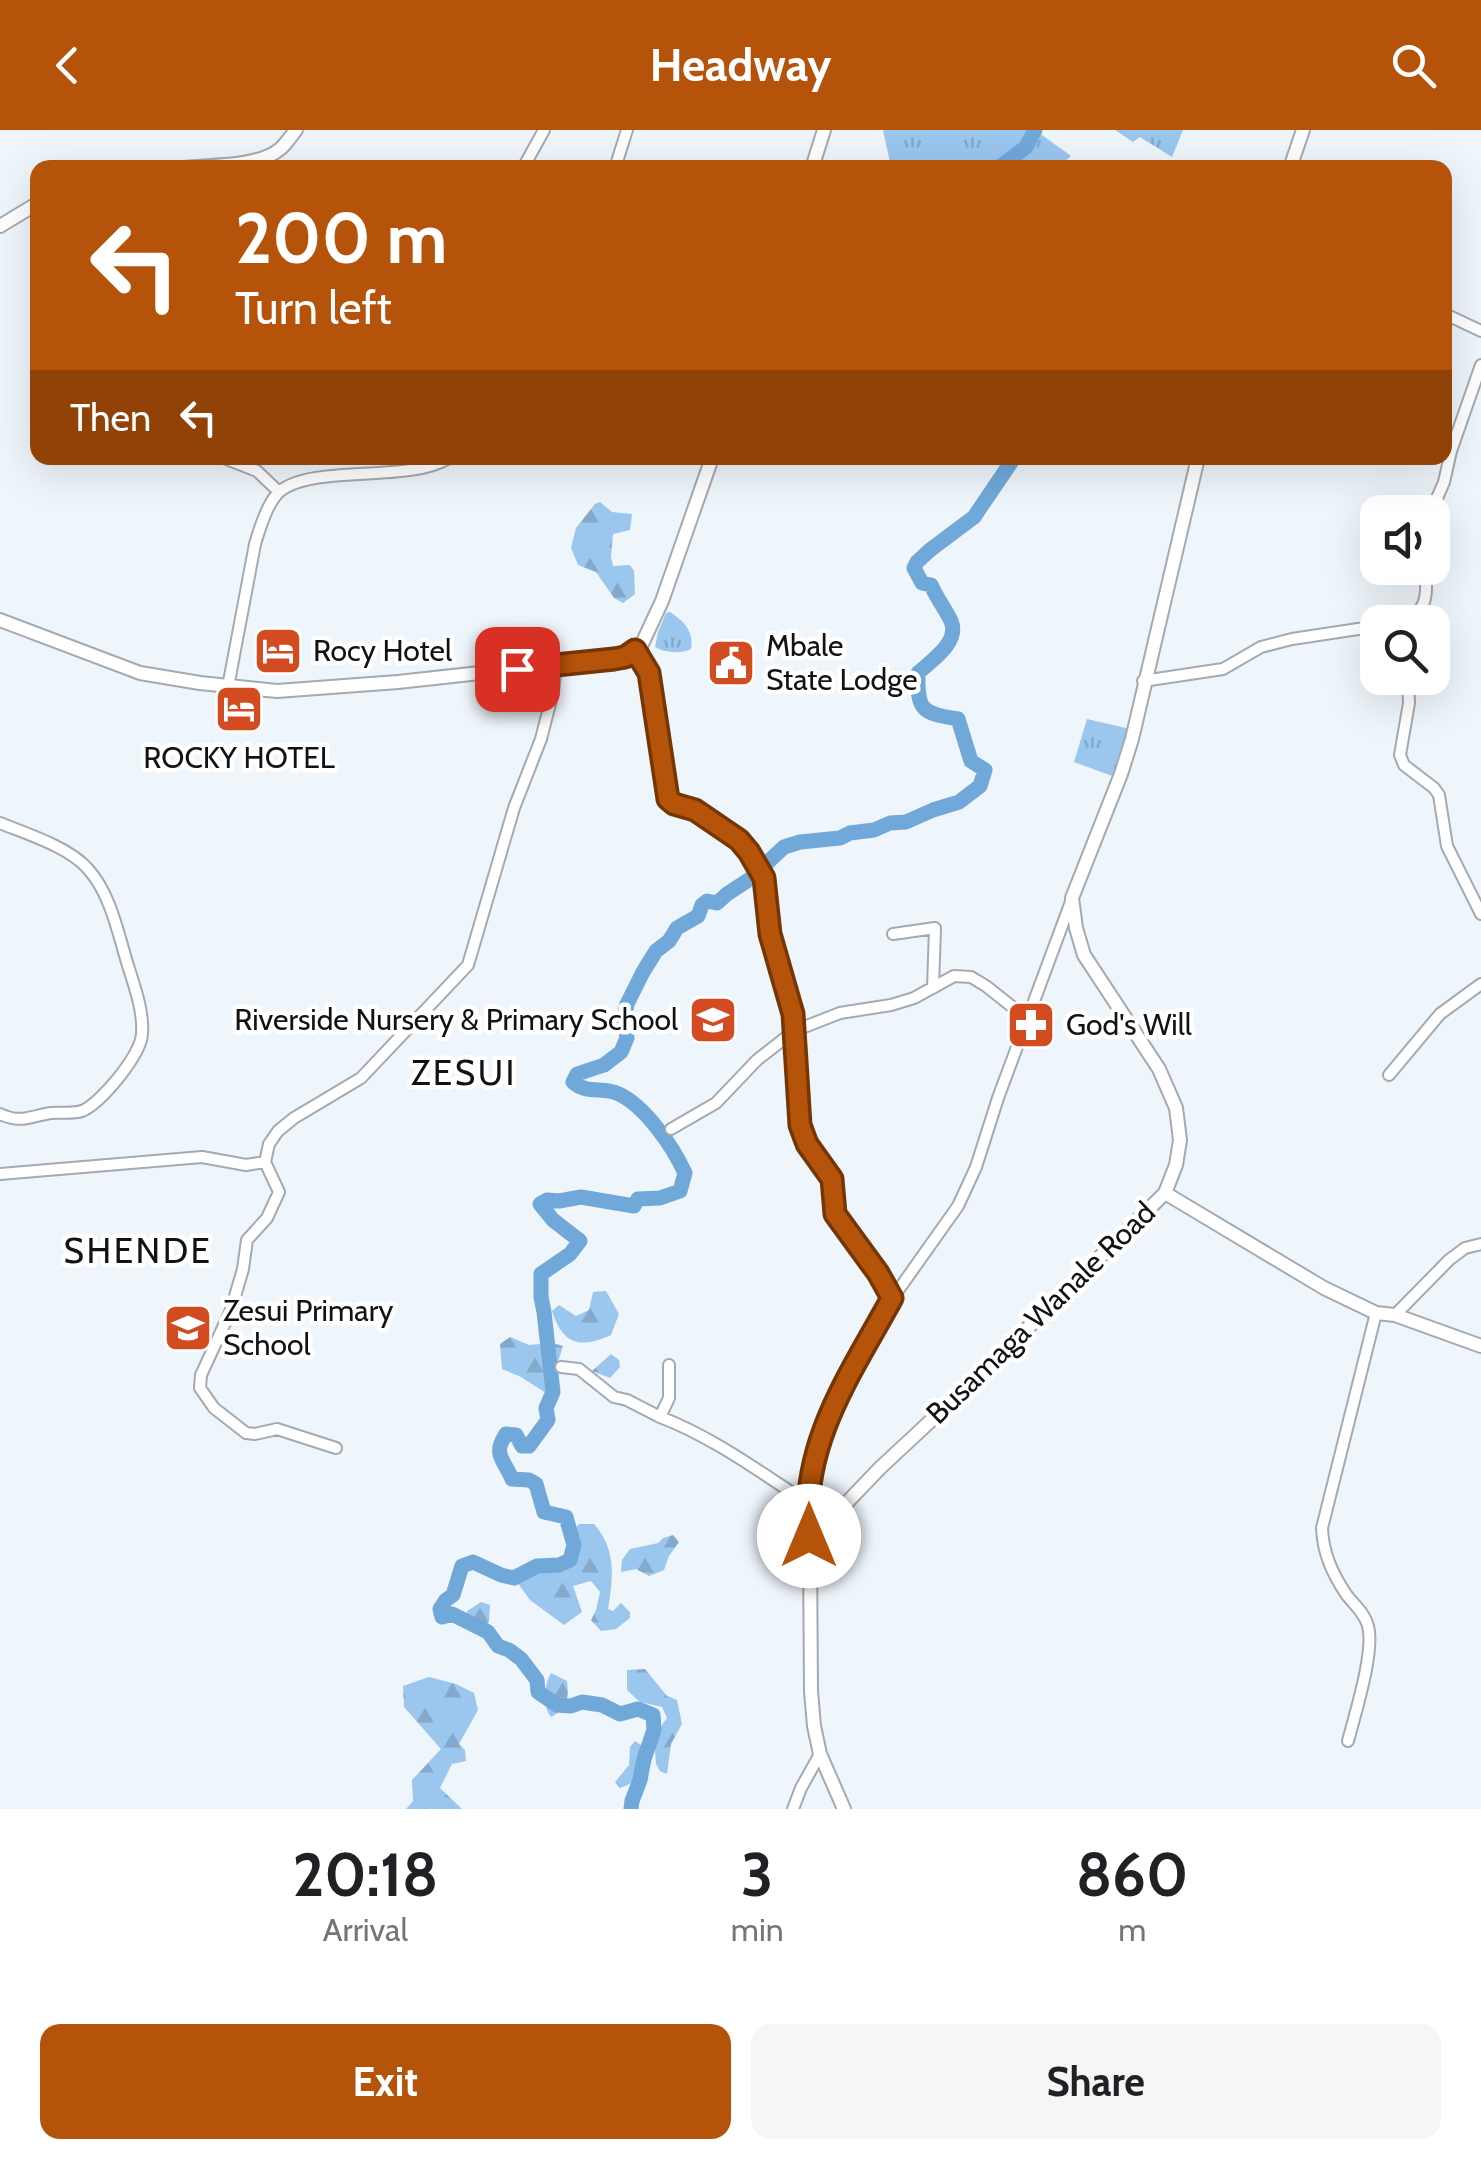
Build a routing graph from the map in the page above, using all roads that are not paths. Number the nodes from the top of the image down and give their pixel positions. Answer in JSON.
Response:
{"nodes":[{"id":1,"x":296,"y":130,"type":"edge"},
{"id":2,"x":544,"y":130,"type":"edge"},
{"id":3,"x":628,"y":130,"type":"edge"},
{"id":4,"x":824,"y":130,"type":"edge"},
{"id":5,"x":1303,"y":130,"type":"edge"},
{"id":6,"x":259,"y":160,"type":"edge"},
{"id":7,"x":527,"y":160,"type":"edge"},
{"id":8,"x":618,"y":160,"type":"edge"},
{"id":9,"x":815,"y":160,"type":"edge"},
{"id":10,"x":1293,"y":160,"type":"edge"},
{"id":11,"x":30,"y":207,"type":"edge"},
{"id":12,"x":0,"y":226,"type":"edge"},
{"id":13,"x":1452,"y":317,"type":"edge"},
{"id":14,"x":1481,"y":331,"type":"edge"},
{"id":15,"x":1481,"y":366,"type":"edge"},
{"id":16,"x":1452,"y":451,"type":"edge"},
{"id":17,"x":242,"y":465,"type":"edge"},
{"id":18,"x":434,"y":465,"type":"edge"},
{"id":19,"x":710,"y":465,"type":"edge"},
{"id":20,"x":1196,"y":465,"type":"edge"},
{"id":21,"x":1448,"y":465,"type":"edge"},
{"id":22,"x":279,"y":492,"type":"junction"},
{"id":23,"x":1438,"y":495,"type":"edge"},
{"id":24,"x":0,"y":620,"type":"edge"},
{"id":25,"x":1360,"y":629,"type":"edge"},
{"id":26,"x":630,"y":654,"type":"junction"},
{"id":27,"x":556,"y":666,"type":"junction"},
{"id":28,"x":1144,"y":682,"type":"junction"},
{"id":29,"x":228,"y":687,"type":"junction"},
{"id":30,"x":1409,"y":695,"type":"edge"},
{"id":31,"x":0,"y":823,"type":"edge"},
{"id":32,"x":1072,"y":898,"type":"junction"},
{"id":33,"x":1481,"y":914,"type":"edge"},
{"id":34,"x":893,"y":934,"type":"dead end"},
{"id":35,"x":1481,"y":984,"type":"edge"},
{"id":36,"x":933,"y":988,"type":"junction"},
{"id":37,"x":1029,"y":1020,"type":"junction"},
{"id":38,"x":794,"y":1031,"type":"junction"},
{"id":39,"x":1389,"y":1075,"type":"dead end"},
{"id":40,"x":0,"y":1114,"type":"edge"},
{"id":41,"x":672,"y":1129,"type":"dead end"},
{"id":42,"x":265,"y":1162,"type":"junction"},
{"id":43,"x":0,"y":1174,"type":"edge"},
{"id":44,"x":1164,"y":1194,"type":"junction"},
{"id":45,"x":1481,"y":1244,"type":"edge"},
{"id":46,"x":892,"y":1298,"type":"junction"},
{"id":47,"x":1376,"y":1314,"type":"junction"},
{"id":48,"x":1395,"y":1315,"type":"junction"},
{"id":49,"x":1481,"y":1346,"type":"edge"},
{"id":50,"x":668,"y":1364,"type":"dead end"},
{"id":51,"x":561,"y":1367,"type":"dead end"},
{"id":52,"x":660,"y":1417,"type":"junction"},
{"id":53,"x":336,"y":1448,"type":"dead end"},
{"id":54,"x":808,"y":1503,"type":"junction"},
{"id":55,"x":810,"y":1549,"type":"junction"},
{"id":56,"x":1348,"y":1741,"type":"dead end"},
{"id":57,"x":820,"y":1754,"type":"junction"},
{"id":58,"x":793,"y":1809,"type":"edge"},
{"id":59,"x":844,"y":1809,"type":"edge"}],
"edges":[{"from":1,"to":6,"type":"street"},
{"from":2,"to":7,"type":"street"},
{"from":3,"to":8,"type":"street"},
{"from":4,"to":9,"type":"street"},
{"from":5,"to":10,"type":"street"},
{"from":11,"to":12,"type":"street"},
{"from":13,"to":14,"type":"street"},
{"from":15,"to":16,"type":"street"},
{"from":17,"to":22,"type":"street"},
{"from":18,"to":22,"type":"street"},
{"from":19,"to":26,"type":"street"},
{"from":20,"to":28,"type":"street"},
{"from":21,"to":23,"type":"street"},
{"from":22,"to":29,"type":"street"},
{"from":24,"to":29,"type":"street"},
{"from":25,"to":28,"type":"street"},
{"from":26,"to":27,"type":"street"},
{"from":26,"to":38,"type":"street"},
{"from":27,"to":29,"type":"street"},
{"from":27,"to":42,"type":"street"},
{"from":28,"to":32,"type":"street"},
{"from":30,"to":33,"type":"street"},
{"from":31,"to":40,"type":"street"},
{"from":32,"to":37,"type":"street"},
{"from":32,"to":44,"type":"street","name":"Busamaga Wanale Road"},
{"from":34,"to":36,"type":"street"},
{"from":35,"to":39,"type":"street"},
{"from":36,"to":37,"type":"street"},
{"from":36,"to":38,"type":"street"},
{"from":37,"to":46,"type":"street"},
{"from":38,"to":41,"type":"street"},
{"from":38,"to":46,"type":"street"},
{"from":42,"to":43,"type":"street"},
{"from":42,"to":53,"type":"street"},
{"from":44,"to":47,"type":"street"},
{"from":44,"to":55,"type":"street","name":"Busamaga Wanale Road"},
{"from":45,"to":48,"type":"street"},
{"from":46,"to":54,"type":"street"},
{"from":47,"to":48,"type":"street"},
{"from":47,"to":56,"type":"street"},
{"from":48,"to":49,"type":"street"},
{"from":50,"to":52,"type":"street"},
{"from":51,"to":52,"type":"street"},
{"from":52,"to":54,"type":"street"},
{"from":54,"to":55,"type":"street"},
{"from":55,"to":57,"type":"street"},
{"from":57,"to":58,"type":"street"},
{"from":57,"to":59,"type":"street"}]}
